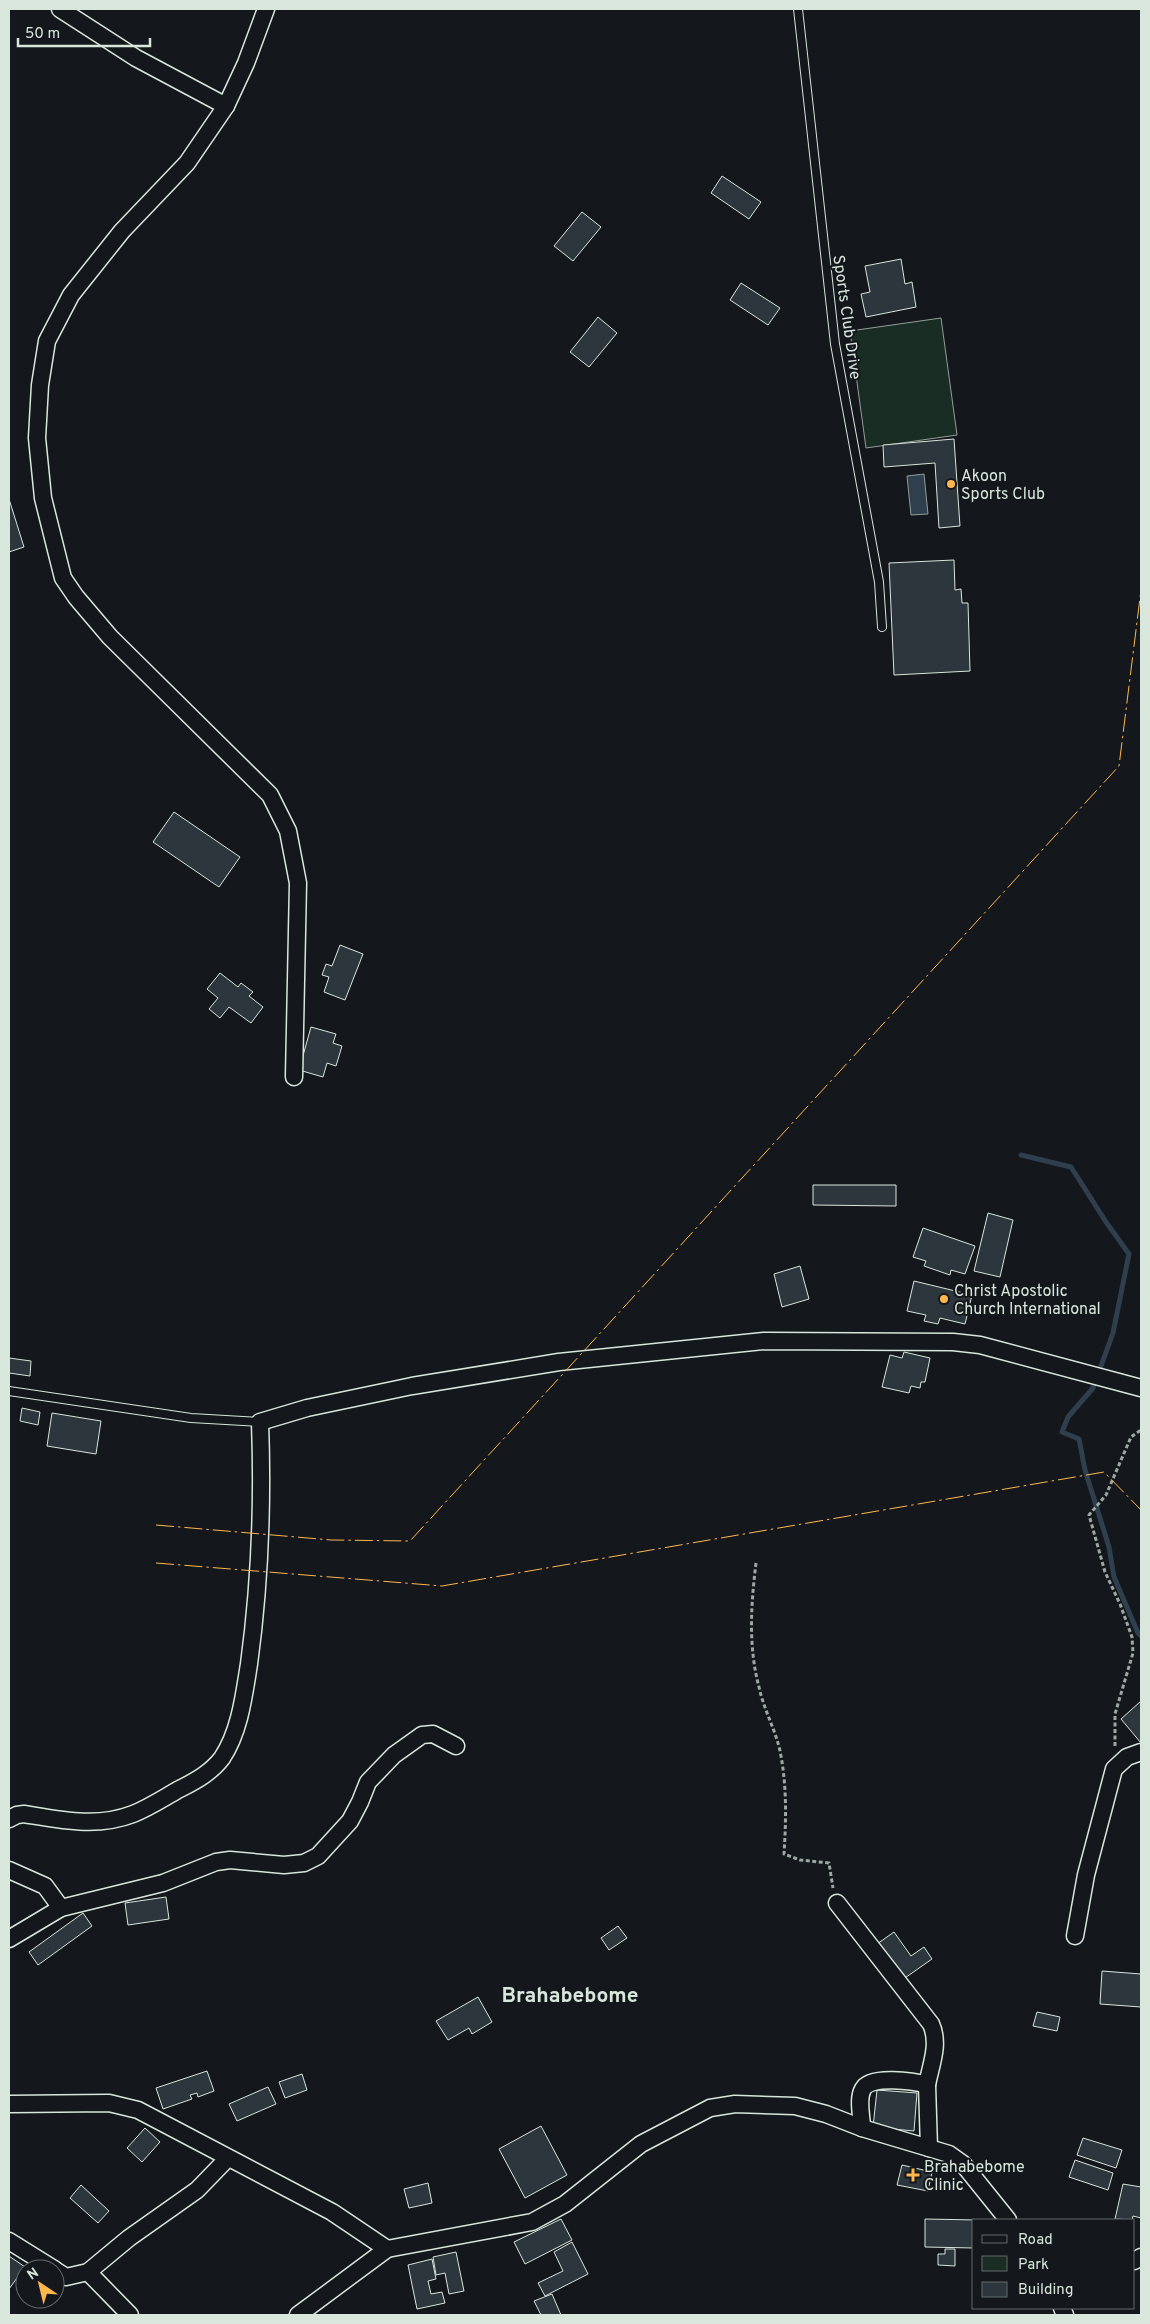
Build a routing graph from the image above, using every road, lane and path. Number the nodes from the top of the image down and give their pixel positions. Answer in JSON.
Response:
{"nodes":[{"id":1,"x":60,"y":9,"type":"edge"},
{"id":2,"x":266,"y":9,"type":"edge"},
{"id":3,"x":798,"y":9,"type":"edge"},
{"id":4,"x":226,"y":106,"type":"junction"},
{"id":5,"x":882,"y":627,"type":"dead end"},
{"id":6,"x":294,"y":1078,"type":"dead end"},
{"id":7,"x":1141,"y":1388,"type":"edge"},
{"id":8,"x":9,"y":1391,"type":"edge"},
{"id":9,"x":260,"y":1422,"type":"junction"},
{"id":10,"x":1141,"y":1430,"type":"edge"},
{"id":11,"x":756,"y":1563,"type":"dead end"},
{"id":12,"x":456,"y":1746,"type":"dead end"},
{"id":13,"x":1141,"y":1752,"type":"edge"},
{"id":14,"x":1114,"y":1769,"type":"junction"},
{"id":15,"x":9,"y":1819,"type":"edge"},
{"id":16,"x":9,"y":1870,"type":"edge"},
{"id":17,"x":837,"y":1903,"type":"joint"},
{"id":18,"x":61,"y":1908,"type":"junction"},
{"id":19,"x":1075,"y":1936,"type":"dead end"},
{"id":20,"x":9,"y":1939,"type":"edge"},
{"id":21,"x":927,"y":2085,"type":"junction"},
{"id":22,"x":9,"y":2104,"type":"edge"},
{"id":23,"x":862,"y":2128,"type":"junction"},
{"id":24,"x":929,"y":2148,"type":"junction"},
{"id":25,"x":228,"y":2158,"type":"junction"},
{"id":26,"x":1007,"y":2219,"type":"edge"},
{"id":27,"x":9,"y":2240,"type":"edge"},
{"id":28,"x":387,"y":2249,"type":"junction"},
{"id":29,"x":38,"y":2259,"type":"edge"},
{"id":30,"x":88,"y":2272,"type":"junction"},
{"id":31,"x":65,"y":2275,"type":"edge"},
{"id":32,"x":130,"y":2315,"type":"edge"},
{"id":33,"x":298,"y":2315,"type":"edge"}],
"edges":[{"from":1,"to":4,"type":"street"},
{"from":2,"to":4,"type":"street"},
{"from":3,"to":5,"type":"lane","name":"Sports Club Drive"},
{"from":4,"to":6,"type":"street"},
{"from":7,"to":9,"type":"street"},
{"from":8,"to":9,"type":"lane"},
{"from":9,"to":15,"type":"street"},
{"from":10,"to":14,"type":"path"},
{"from":11,"to":17,"type":"path"},
{"from":12,"to":18,"type":"street"},
{"from":13,"to":14,"type":"street"},
{"from":14,"to":19,"type":"street"},
{"from":16,"to":18,"type":"street"},
{"from":17,"to":21,"type":"street"},
{"from":18,"to":20,"type":"street"},
{"from":21,"to":23,"type":"street"},
{"from":21,"to":24,"type":"street"},
{"from":22,"to":25,"type":"street"},
{"from":23,"to":24,"type":"street"},
{"from":23,"to":28,"type":"street"},
{"from":24,"to":26,"type":"street"},
{"from":25,"to":28,"type":"street"},
{"from":25,"to":30,"type":"street"},
{"from":27,"to":29,"type":"street"},
{"from":28,"to":33,"type":"street"},
{"from":30,"to":31,"type":"street"},
{"from":30,"to":32,"type":"street"}]}
